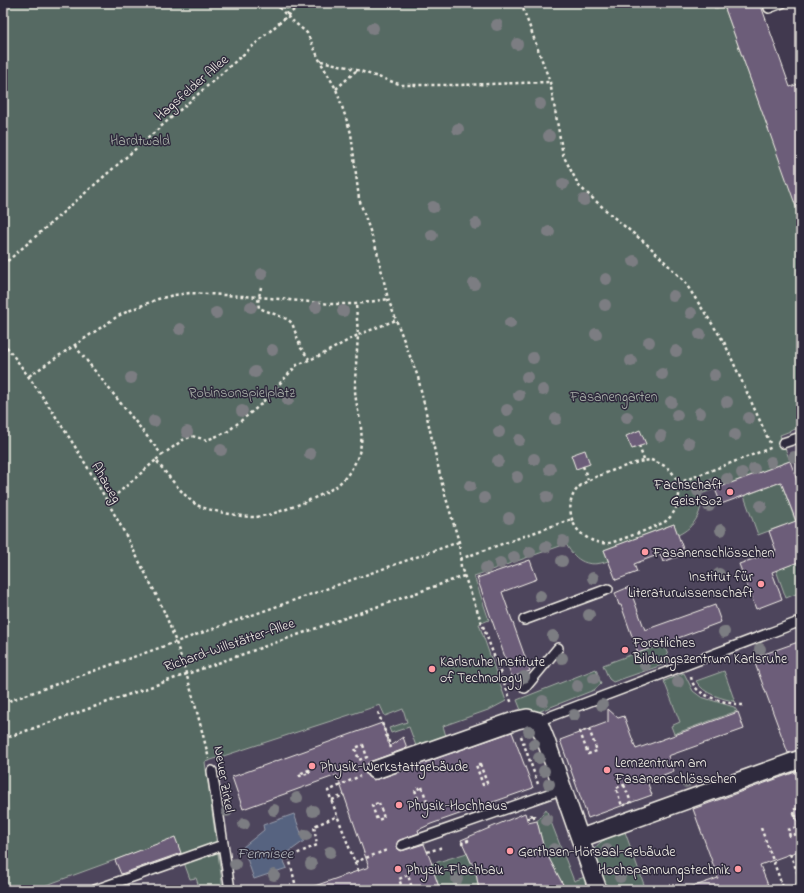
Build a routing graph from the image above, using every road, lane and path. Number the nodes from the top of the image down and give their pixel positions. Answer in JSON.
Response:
{"nodes":[{"id":1,"x":275,"y":3,"type":"edge"},
{"id":2,"x":287,"y":3,"type":"edge"},
{"id":3,"x":302,"y":3,"type":"edge"},
{"id":4,"x":521,"y":3,"type":"edge"},
{"id":5,"x":782,"y":3,"type":"edge"},
{"id":6,"x":769,"y":8,"type":"dead end"},
{"id":7,"x":287,"y":16,"type":"junction"},
{"id":8,"x":320,"y":61,"type":"junction"},
{"id":9,"x":357,"y":70,"type":"junction"},
{"id":10,"x":550,"y":82,"type":"junction"},
{"id":11,"x":336,"y":89,"type":"junction"},
{"id":12,"x":3,"y":265,"type":"edge"},
{"id":13,"x":260,"y":287,"type":"dead end"},
{"id":14,"x":260,"y":297,"type":"junction"},
{"id":15,"x":388,"y":299,"type":"junction"},
{"id":16,"x":356,"y":304,"type":"junction"},
{"id":17,"x":396,"y":320,"type":"junction"},
{"id":18,"x":358,"y":335,"type":"junction"},
{"id":19,"x":3,"y":342,"type":"edge"},
{"id":20,"x":75,"y":346,"type":"junction"},
{"id":21,"x":309,"y":359,"type":"junction"},
{"id":22,"x":29,"y":376,"type":"junction"},
{"id":23,"x":801,"y":437,"type":"edge"},
{"id":24,"x":783,"y":443,"type":"joint"},
{"id":25,"x":639,"y":446,"type":"dead end"},
{"id":26,"x":772,"y":448,"type":"junction"},
{"id":27,"x":162,"y":455,"type":"junction"},
{"id":28,"x":156,"y":460,"type":"junction"},
{"id":29,"x":644,"y":460,"type":"junction"},
{"id":30,"x":583,"y":466,"type":"dead end"},
{"id":31,"x":588,"y":480,"type":"junction"},
{"id":32,"x":678,"y":483,"type":"junction"},
{"id":33,"x":108,"y":502,"type":"junction"},
{"id":34,"x":572,"y":519,"type":"junction"},
{"id":35,"x":637,"y":533,"type":"junction"},
{"id":36,"x":639,"y":537,"type":"dead end"},
{"id":37,"x":459,"y":542,"type":"junction"},
{"id":38,"x":460,"y":559,"type":"junction"},
{"id":39,"x":464,"y":576,"type":"junction"},
{"id":40,"x":608,"y":589,"type":"dead end"},
{"id":41,"x":524,"y":620,"type":"dead end"},
{"id":42,"x":801,"y":625,"type":"edge"},
{"id":43,"x":175,"y":642,"type":"junction"},
{"id":44,"x":558,"y":648,"type":"dead end"},
{"id":45,"x":686,"y":664,"type":"junction"},
{"id":46,"x":187,"y":674,"type":"junction"},
{"id":47,"x":525,"y":688,"type":"dead end"},
{"id":48,"x":3,"y":704,"type":"edge"},
{"id":49,"x":743,"y":705,"type":"dead end"},
{"id":50,"x":378,"y":712,"type":"dead end"},
{"id":51,"x":517,"y":720,"type":"junction"},
{"id":52,"x":538,"y":721,"type":"junction"},
{"id":53,"x":580,"y":732,"type":"joint"},
{"id":54,"x":3,"y":739,"type":"edge"},
{"id":55,"x":355,"y":748,"type":"joint"},
{"id":56,"x":801,"y":759,"type":"edge"},
{"id":57,"x":396,"y":763,"type":"junction"},
{"id":58,"x":212,"y":771,"type":"joint"},
{"id":59,"x":368,"y":773,"type":"joint"},
{"id":60,"x":483,"y":785,"type":"joint"},
{"id":61,"x":624,"y":785,"type":"joint"},
{"id":62,"x":563,"y":789,"type":"junction"},
{"id":63,"x":415,"y":790,"type":"joint"},
{"id":64,"x":344,"y":795,"type":"dead end"},
{"id":65,"x":542,"y":796,"type":"junction"},
{"id":66,"x":332,"y":800,"type":"junction"},
{"id":67,"x":372,"y":805,"type":"joint"},
{"id":68,"x":801,"y":807,"type":"edge"},
{"id":69,"x":529,"y":810,"type":"dead end"},
{"id":70,"x":338,"y":816,"type":"junction"},
{"id":71,"x":795,"y":816,"type":"junction"},
{"id":72,"x":801,"y":816,"type":"edge"},
{"id":73,"x":533,"y":822,"type":"dead end"},
{"id":74,"x":800,"y":826,"type":"edge"},
{"id":75,"x":761,"y":828,"type":"dead end"},
{"id":76,"x":581,"y":838,"type":"junction"},
{"id":77,"x":223,"y":845,"type":"junction"},
{"id":78,"x":402,"y":845,"type":"dead end"},
{"id":79,"x":440,"y":848,"type":"dead end"},
{"id":80,"x":387,"y":850,"type":"dead end"},
{"id":81,"x":427,"y":852,"type":"dead end"},
{"id":82,"x":790,"y":854,"type":"dead end"},
{"id":83,"x":355,"y":862,"type":"junction"},
{"id":84,"x":801,"y":868,"type":"edge"},
{"id":85,"x":797,"y":869,"type":"junction"},
{"id":86,"x":358,"y":871,"type":"dead end"},
{"id":87,"x":801,"y":882,"type":"edge"},
{"id":88,"x":295,"y":883,"type":"dead end"},
{"id":89,"x":95,"y":890,"type":"edge"},
{"id":90,"x":230,"y":890,"type":"edge"},
{"id":91,"x":403,"y":890,"type":"edge"},
{"id":92,"x":407,"y":890,"type":"edge"},
{"id":93,"x":598,"y":890,"type":"edge"},
{"id":94,"x":784,"y":890,"type":"edge"}],
"edges":[{"from":1,"to":7,"type":"path"},
{"from":2,"to":7,"type":"path"},
{"from":3,"to":7,"type":"path","name":"Hagsfelder Allee"},
{"from":4,"to":10,"type":"path"},
{"from":5,"to":6,"type":"lane"},
{"from":7,"to":8,"type":"path"},
{"from":7,"to":12,"type":"path","name":"Hagsfelder Allee"},
{"from":8,"to":9,"type":"path"},
{"from":8,"to":11,"type":"path"},
{"from":9,"to":10,"type":"path"},
{"from":9,"to":11,"type":"path"},
{"from":10,"to":26,"type":"path"},
{"from":11,"to":15,"type":"path"},
{"from":13,"to":14,"type":"path"},
{"from":14,"to":16,"type":"path"},
{"from":14,"to":20,"type":"path"},
{"from":14,"to":21,"type":"path"},
{"from":15,"to":16,"type":"path"},
{"from":15,"to":17,"type":"path"},
{"from":16,"to":18,"type":"path"},
{"from":17,"to":18,"type":"path"},
{"from":17,"to":37,"type":"path"},
{"from":18,"to":21,"type":"path"},
{"from":18,"to":28,"type":"path"},
{"from":19,"to":22,"type":"path","name":"Ahaweg"},
{"from":20,"to":22,"type":"path"},
{"from":20,"to":27,"type":"path"},
{"from":21,"to":27,"type":"path"},
{"from":22,"to":33,"type":"path","name":"Ahaweg"},
{"from":23,"to":24,"type":"lane"},
{"from":24,"to":26,"type":"path"},
{"from":25,"to":29,"type":"path"},
{"from":26,"to":32,"type":"path"},
{"from":27,"to":28,"type":"path"},
{"from":28,"to":33,"type":"path"},
{"from":29,"to":31,"type":"path"},
{"from":29,"to":32,"type":"path"},
{"from":30,"to":31,"type":"path"},
{"from":31,"to":34,"type":"path"},
{"from":32,"to":35,"type":"path"},
{"from":33,"to":43,"type":"path","name":"Ahaweg"},
{"from":34,"to":35,"type":"path"},
{"from":34,"to":38,"type":"path"},
{"from":35,"to":36,"type":"path"},
{"from":37,"to":38,"type":"path"},
{"from":37,"to":43,"type":"path","name":"Richard-Willstätter-Allee"},
{"from":38,"to":39,"type":"path"},
{"from":39,"to":46,"type":"path","name":"Richard-Willstätter-Allee"},
{"from":39,"to":51,"type":"path"},
{"from":40,"to":41,"type":"lane"},
{"from":42,"to":45,"type":"lane"},
{"from":43,"to":46,"type":"path","name":"Ahaweg"},
{"from":43,"to":48,"type":"path","name":"Richard-Willstätter-Allee"},
{"from":44,"to":47,"type":"lane"},
{"from":45,"to":49,"type":"path"},
{"from":45,"to":52,"type":"lane"},
{"from":46,"to":54,"type":"path","name":"Richard-Willstätter-Allee"},
{"from":46,"to":58,"type":"path","name":"Neuer Zirkel"},
{"from":50,"to":57,"type":"path"},
{"from":51,"to":52,"type":"street"},
{"from":51,"to":57,"type":"street"},
{"from":51,"to":65,"type":"path"},
{"from":52,"to":62,"type":"street"},
{"from":53,"to":53,"type":"path"},
{"from":55,"to":55,"type":"path"},
{"from":56,"to":76,"type":"street"},
{"from":57,"to":59,"type":"street"},
{"from":58,"to":77,"type":"lane","name":"Neuer Zirkel"},
{"from":59,"to":66,"type":"path"},
{"from":60,"to":60,"type":"path"},
{"from":61,"to":61,"type":"path"},
{"from":62,"to":65,"type":"lane"},
{"from":62,"to":76,"type":"street"},
{"from":63,"to":63,"type":"path"},
{"from":64,"to":66,"type":"path"},
{"from":65,"to":78,"type":"lane"},
{"from":66,"to":70,"type":"path"},
{"from":67,"to":67,"type":"path"},
{"from":68,"to":71,"type":"path"},
{"from":69,"to":73,"type":"path"},
{"from":70,"to":83,"type":"path"},
{"from":70,"to":88,"type":"path"},
{"from":71,"to":72,"type":"path"},
{"from":71,"to":74,"type":"path"},
{"from":74,"to":74,"type":"path"},
{"from":75,"to":94,"type":"path"},
{"from":76,"to":93,"type":"street"},
{"from":77,"to":89,"type":"lane"},
{"from":77,"to":90,"type":"lane","name":"Neuer Zirkel"},
{"from":79,"to":81,"type":"path"},
{"from":80,"to":83,"type":"path"},
{"from":82,"to":85,"type":"path"},
{"from":83,"to":86,"type":"path"},
{"from":84,"to":85,"type":"path"},
{"from":85,"to":87,"type":"path"},
{"from":87,"to":94,"type":"path"},
{"from":91,"to":92,"type":"path"}]}
